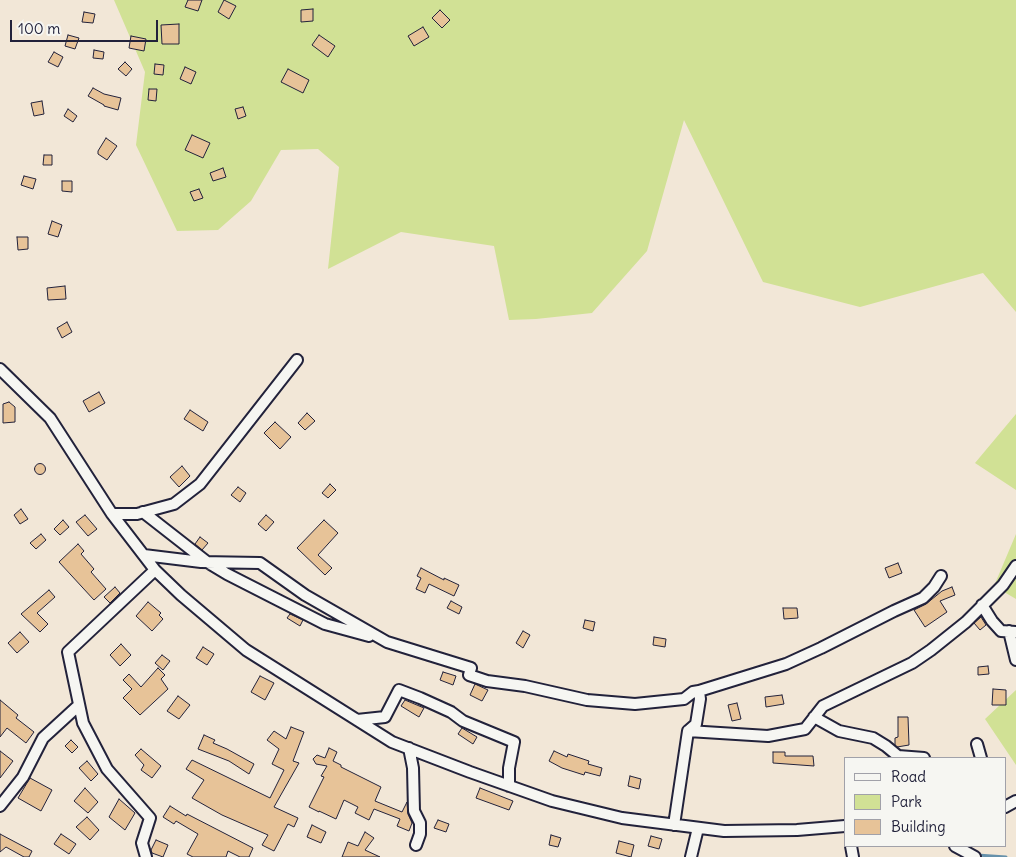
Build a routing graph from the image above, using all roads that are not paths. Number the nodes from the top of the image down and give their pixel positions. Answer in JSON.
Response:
{"nodes":[{"id":1,"x":296,"y":360,"type":"dead end"},
{"id":2,"x":0,"y":369,"type":"edge"},
{"id":3,"x":143,"y":512,"type":"junction"},
{"id":4,"x":112,"y":514,"type":"junction"},
{"id":5,"x":144,"y":555,"type":"junction"},
{"id":6,"x":207,"y":562,"type":"junction"},
{"id":7,"x":1016,"y":566,"type":"edge"},
{"id":8,"x":155,"y":570,"type":"junction"},
{"id":9,"x":941,"y":576,"type":"dead end"},
{"id":10,"x":982,"y":605,"type":"junction"},
{"id":11,"x":1012,"y":631,"type":"edge"},
{"id":12,"x":387,"y":642,"type":"junction"},
{"id":13,"x":1016,"y":660,"type":"edge"},
{"id":14,"x":699,"y":692,"type":"junction"},
{"id":15,"x":79,"y":704,"type":"junction"},
{"id":16,"x":814,"y":717,"type":"junction"},
{"id":17,"x":357,"y":720,"type":"junction"},
{"id":18,"x":688,"y":731,"type":"junction"},
{"id":19,"x":977,"y":744,"type":"dead end"},
{"id":20,"x":409,"y":748,"type":"junction"},
{"id":21,"x":911,"y":757,"type":"edge"},
{"id":22,"x":981,"y":757,"type":"edge"},
{"id":23,"x":509,"y":786,"type":"junction"},
{"id":24,"x":0,"y":806,"type":"edge"},
{"id":25,"x":674,"y":825,"type":"junction"},
{"id":26,"x":844,"y":826,"type":"edge"},
{"id":27,"x":698,"y":828,"type":"junction"},
{"id":28,"x":416,"y":845,"type":"dead end"},
{"id":29,"x":957,"y":847,"type":"edge"},
{"id":30,"x":146,"y":857,"type":"edge"},
{"id":31,"x":691,"y":857,"type":"edge"},
{"id":32,"x":975,"y":857,"type":"edge"}],
"edges":[{"from":1,"to":3,"type":"street"},
{"from":2,"to":4,"type":"street"},
{"from":3,"to":4,"type":"street"},
{"from":3,"to":6,"type":"street"},
{"from":4,"to":5,"type":"street"},
{"from":5,"to":6,"type":"street"},
{"from":5,"to":8,"type":"street"},
{"from":6,"to":12,"type":"street"},
{"from":6,"to":12,"type":"street"},
{"from":7,"to":10,"type":"street"},
{"from":8,"to":15,"type":"street"},
{"from":8,"to":17,"type":"street"},
{"from":9,"to":14,"type":"street"},
{"from":10,"to":11,"type":"street"},
{"from":10,"to":16,"type":"street"},
{"from":11,"to":13,"type":"street"},
{"from":12,"to":14,"type":"street"},
{"from":14,"to":18,"type":"street"},
{"from":15,"to":24,"type":"street"},
{"from":15,"to":30,"type":"street"},
{"from":16,"to":18,"type":"street"},
{"from":16,"to":21,"type":"street"},
{"from":17,"to":20,"type":"street"},
{"from":17,"to":23,"type":"street"},
{"from":18,"to":25,"type":"street"},
{"from":19,"to":22,"type":"street"},
{"from":20,"to":23,"type":"street"},
{"from":20,"to":28,"type":"street"},
{"from":23,"to":25,"type":"street"},
{"from":25,"to":27,"type":"street"},
{"from":26,"to":27,"type":"street"},
{"from":27,"to":31,"type":"street"},
{"from":29,"to":32,"type":"street"}]}
